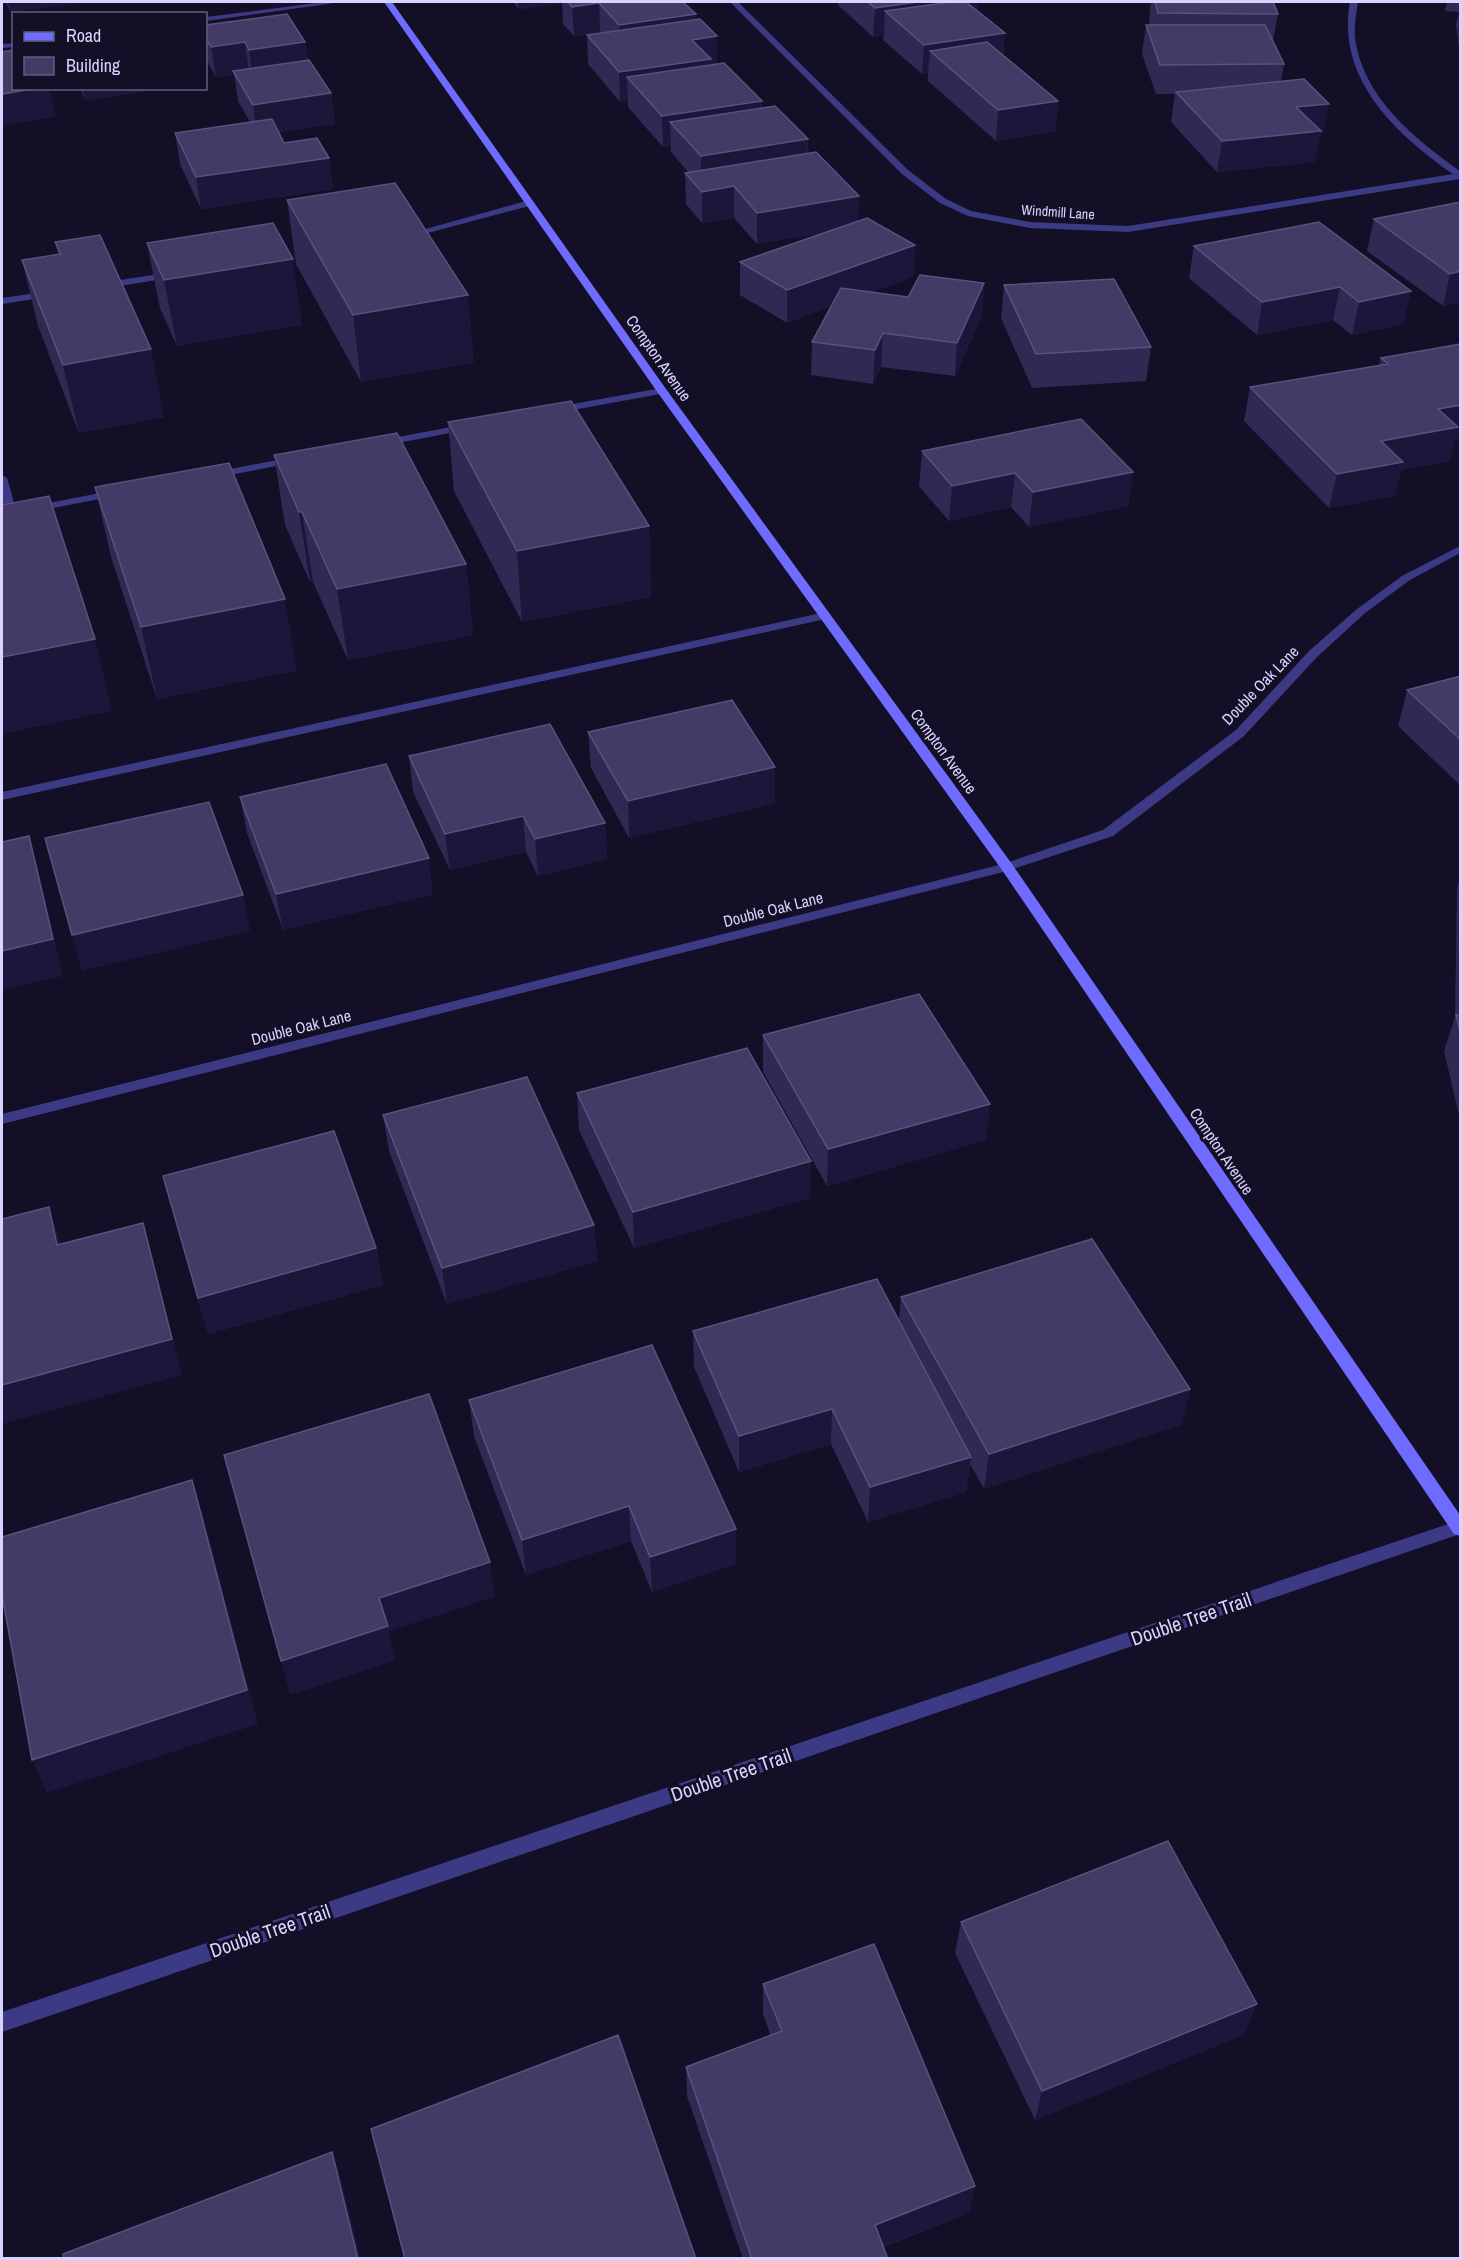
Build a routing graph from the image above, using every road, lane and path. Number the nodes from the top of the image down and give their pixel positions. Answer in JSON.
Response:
{"nodes":[{"id":1,"x":338,"y":2,"type":"edge"},
{"id":2,"x":388,"y":2,"type":"edge"},
{"id":3,"x":734,"y":2,"type":"edge"},
{"id":4,"x":1354,"y":2,"type":"edge"},
{"id":5,"x":207,"y":19,"type":"edge"},
{"id":6,"x":1461,"y":176,"type":"edge"},
{"id":7,"x":530,"y":203,"type":"junction"},
{"id":8,"x":400,"y":237,"type":"edge"},
{"id":9,"x":185,"y":273,"type":"edge"},
{"id":10,"x":95,"y":287,"type":"edge"},
{"id":11,"x":61,"y":292,"type":"edge"},
{"id":12,"x":2,"y":301,"type":"edge"},
{"id":13,"x":662,"y":391,"type":"junction"},
{"id":14,"x":542,"y":413,"type":"edge"},
{"id":15,"x":483,"y":424,"type":"edge"},
{"id":16,"x":365,"y":446,"type":"edge"},
{"id":17,"x":306,"y":458,"type":"edge"},
{"id":18,"x":200,"y":477,"type":"edge"},
{"id":19,"x":2,"y":478,"type":"edge"},
{"id":20,"x":129,"y":491,"type":"edge"},
{"id":21,"x":6,"y":514,"type":"edge"},
{"id":22,"x":1461,"y":549,"type":"edge"},
{"id":23,"x":826,"y":616,"type":"junction"},
{"id":24,"x":2,"y":796,"type":"edge"},
{"id":25,"x":1007,"y":867,"type":"junction"},
{"id":26,"x":2,"y":1119,"type":"edge"},
{"id":27,"x":1460,"y":1528,"type":"edge"},
{"id":28,"x":2,"y":2022,"type":"edge"}],
"edges":[{"from":1,"to":5,"type":"street"},
{"from":2,"to":7,"type":"street","name":"Compton Avenue"},
{"from":3,"to":6,"type":"street","name":"Windmill Lane"},
{"from":4,"to":6,"type":"street"},
{"from":7,"to":8,"type":"street"},
{"from":7,"to":13,"type":"street","name":"Compton Avenue"},
{"from":9,"to":10,"type":"street"},
{"from":11,"to":12,"type":"street"},
{"from":13,"to":14,"type":"street"},
{"from":13,"to":23,"type":"street","name":"Compton Avenue"},
{"from":15,"to":16,"type":"street"},
{"from":17,"to":18,"type":"street"},
{"from":19,"to":21,"type":"street"},
{"from":20,"to":21,"type":"street"},
{"from":22,"to":25,"type":"street","name":"Double Oak Lane"},
{"from":23,"to":24,"type":"street"},
{"from":23,"to":25,"type":"street","name":"Compton Avenue"},
{"from":25,"to":26,"type":"street","name":"Double Oak Lane"},
{"from":25,"to":27,"type":"street","name":"Compton Avenue"},
{"from":27,"to":28,"type":"street","name":"Double Tree Trail"}]}
